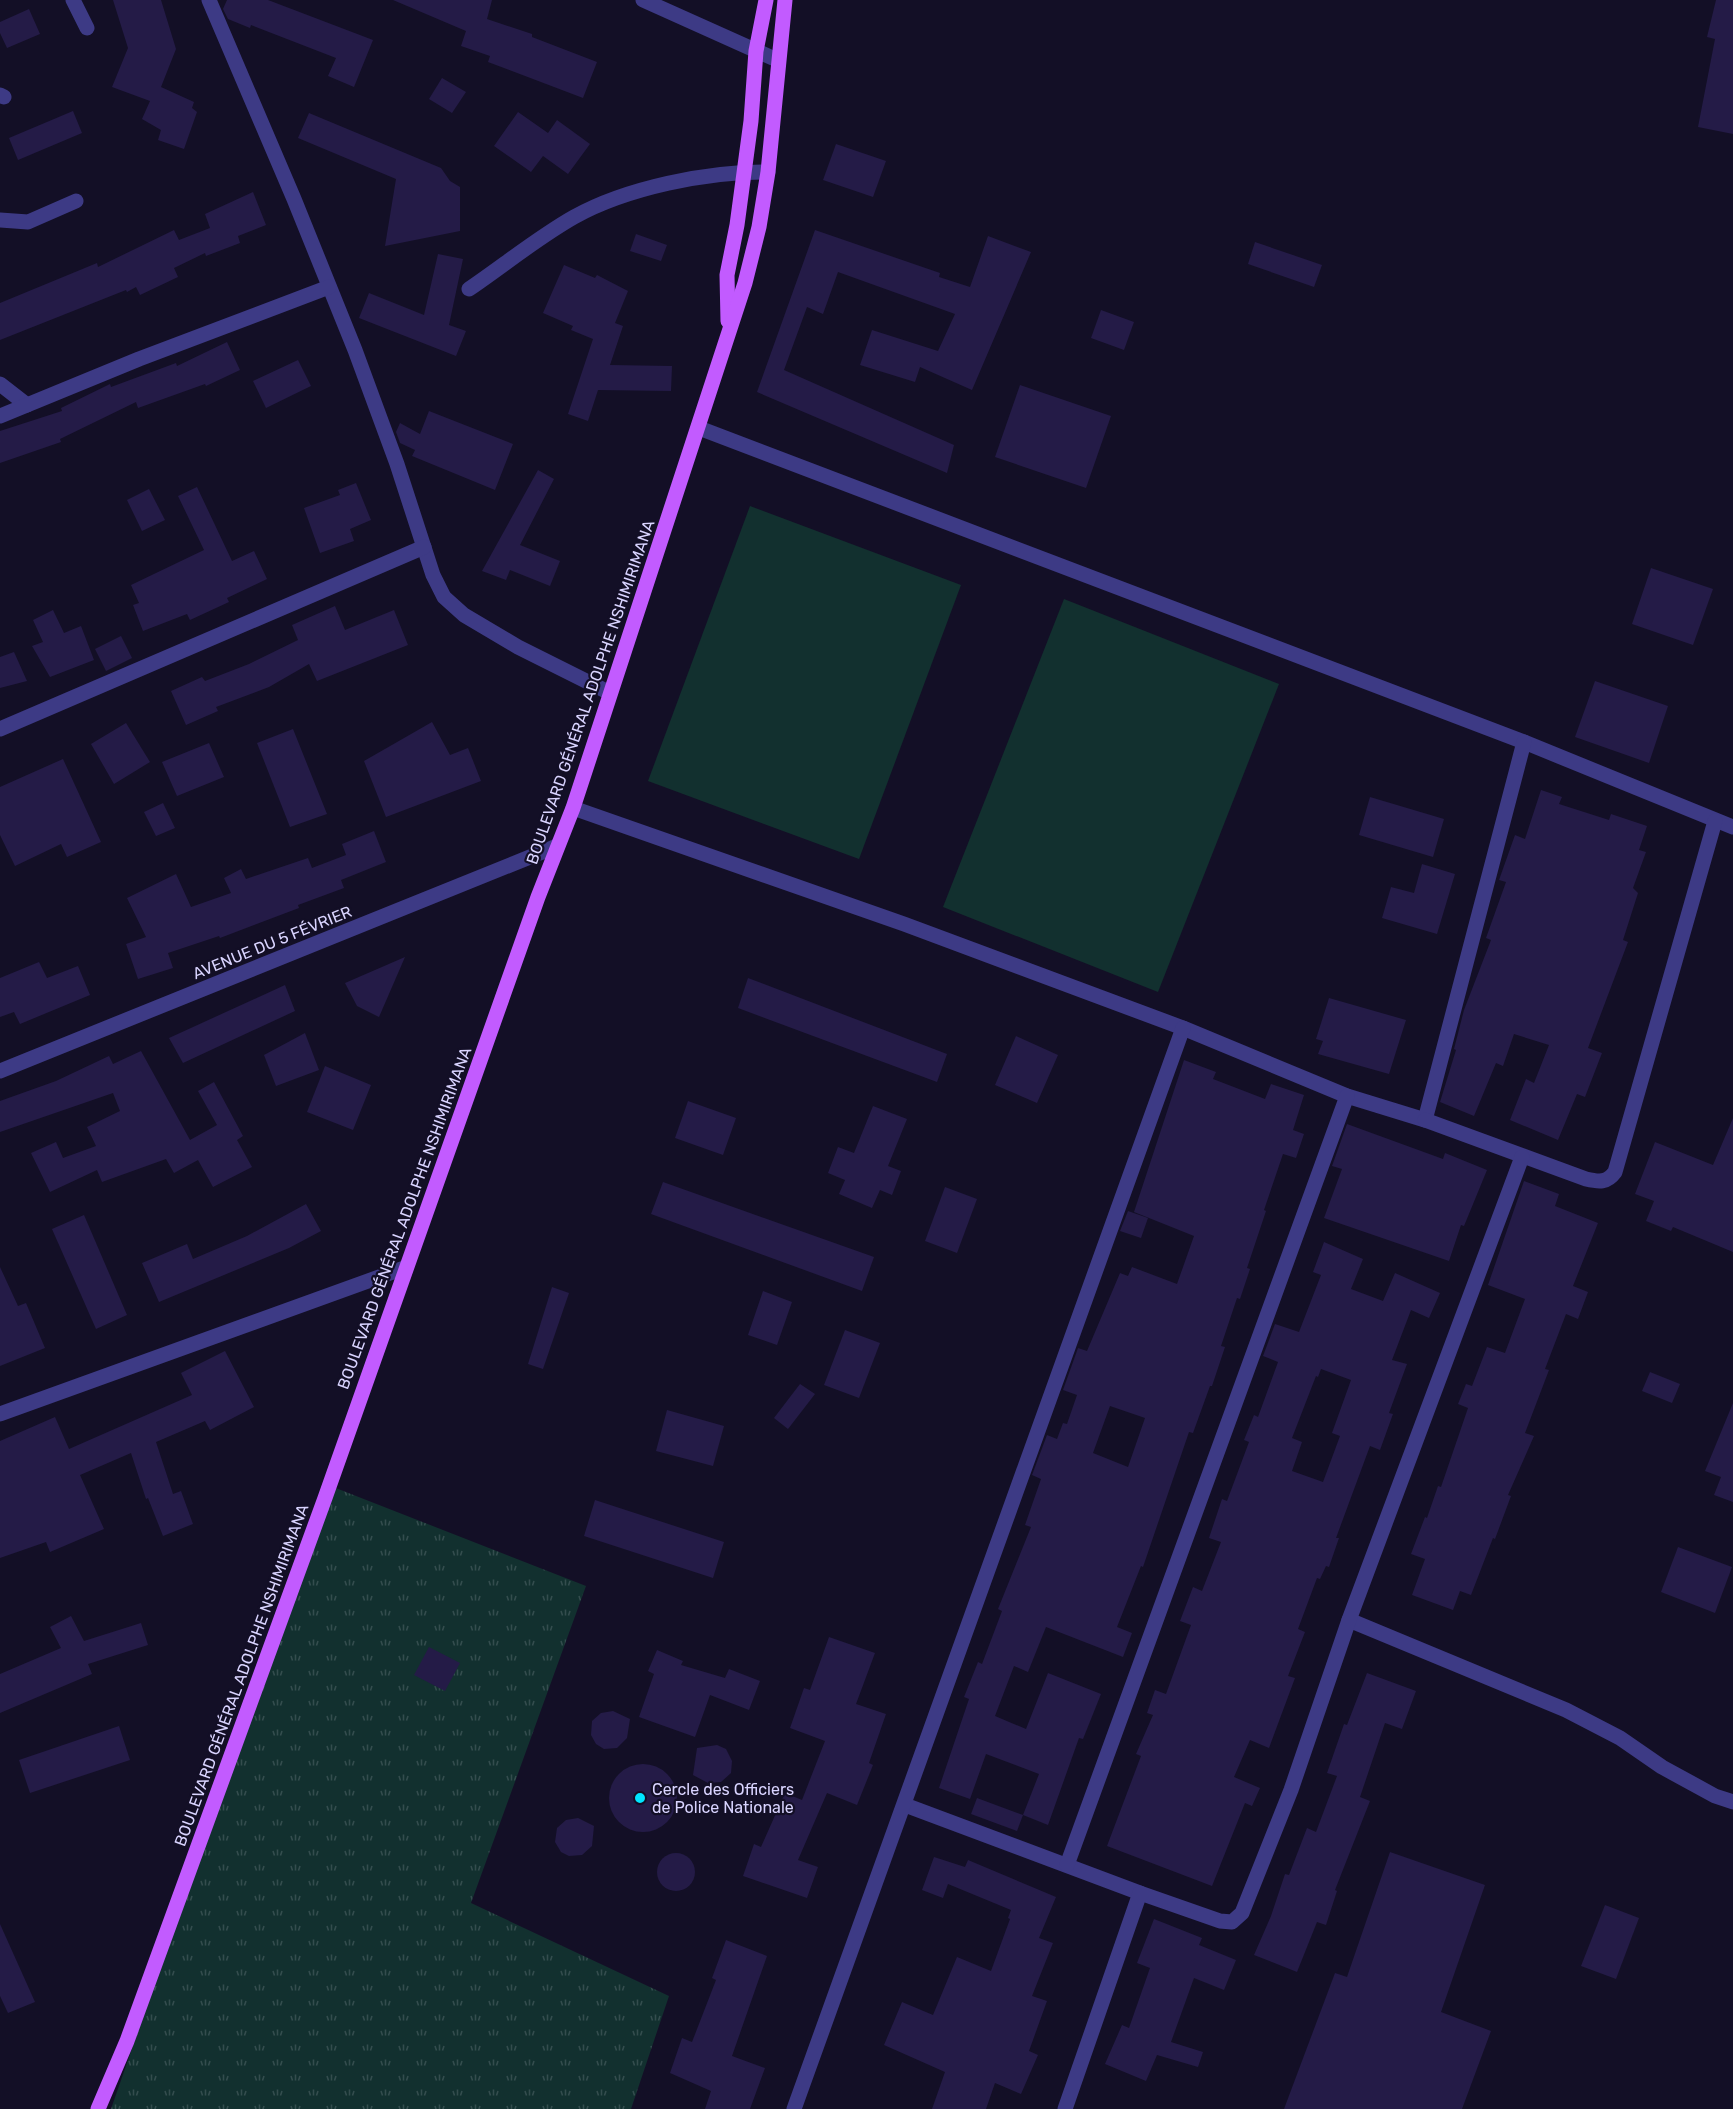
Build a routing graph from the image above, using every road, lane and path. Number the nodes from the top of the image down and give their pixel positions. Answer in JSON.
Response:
{"nodes":[{"id":1,"x":73,"y":0,"type":"edge"},
{"id":2,"x":209,"y":0,"type":"edge"},
{"id":3,"x":643,"y":0,"type":"edge"},
{"id":4,"x":766,"y":0,"type":"edge"},
{"id":5,"x":785,"y":0,"type":"edge"},
{"id":6,"x":87,"y":28,"type":"dead end"},
{"id":7,"x":756,"y":51,"type":"junction"},
{"id":8,"x":777,"y":60,"type":"junction"},
{"id":9,"x":745,"y":172,"type":"junction"},
{"id":10,"x":768,"y":172,"type":"junction"},
{"id":11,"x":76,"y":201,"type":"dead end"},
{"id":12,"x":0,"y":220,"type":"edge"},
{"id":13,"x":329,"y":287,"type":"junction"},
{"id":14,"x":469,"y":290,"type":"dead end"},
{"id":15,"x":728,"y":333,"type":"junction"},
{"id":16,"x":0,"y":384,"type":"edge"},
{"id":17,"x":27,"y":405,"type":"junction"},
{"id":18,"x":0,"y":416,"type":"edge"},
{"id":19,"x":699,"y":428,"type":"junction"},
{"id":20,"x":424,"y":547,"type":"junction"},
{"id":21,"x":610,"y":693,"type":"junction"},
{"id":22,"x":0,"y":729,"type":"edge"},
{"id":23,"x":1524,"y":742,"type":"junction"},
{"id":24,"x":573,"y":808,"type":"junction"},
{"id":25,"x":1715,"y":821,"type":"junction"},
{"id":26,"x":1733,"y":827,"type":"edge"},
{"id":27,"x":557,"y":846,"type":"junction"},
{"id":28,"x":1183,"y":1028,"type":"junction"},
{"id":29,"x":0,"y":1071,"type":"edge"},
{"id":30,"x":1347,"y":1096,"type":"junction"},
{"id":31,"x":1425,"y":1120,"type":"junction"},
{"id":32,"x":1522,"y":1157,"type":"junction"},
{"id":33,"x":404,"y":1268,"type":"junction"},
{"id":34,"x":0,"y":1414,"type":"edge"},
{"id":35,"x":1349,"y":1620,"type":"junction"},
{"id":36,"x":1733,"y":1802,"type":"edge"},
{"id":37,"x":905,"y":1804,"type":"junction"},
{"id":38,"x":1067,"y":1865,"type":"junction"},
{"id":39,"x":1140,"y":1893,"type":"junction"},
{"id":40,"x":98,"y":2109,"type":"edge"},
{"id":41,"x":794,"y":2109,"type":"edge"},
{"id":42,"x":1065,"y":2109,"type":"edge"}],
"edges":[{"from":1,"to":6,"type":"street"},
{"from":2,"to":13,"type":"street"},
{"from":3,"to":7,"type":"street"},
{"from":4,"to":7,"type":"main road","name":"BOULEVARD GÉNÉRAL ADOLPHE NSHIMIRIMANA"},
{"from":5,"to":8,"type":"main road","name":"BOULEVARD GÉNÉRAL ADOLPHE NSHIMIRIMANA"},
{"from":7,"to":8,"type":"street"},
{"from":7,"to":9,"type":"main road","name":"BOULEVARD GÉNÉRAL ADOLPHE NSHIMIRIMANA"},
{"from":8,"to":10,"type":"main road","name":"BOULEVARD GÉNÉRAL ADOLPHE NSHIMIRIMANA"},
{"from":9,"to":10,"type":"street"},
{"from":9,"to":14,"type":"street"},
{"from":9,"to":15,"type":"main road","name":"BOULEVARD GÉNÉRAL ADOLPHE NSHIMIRIMANA"},
{"from":10,"to":15,"type":"main road","name":"BOULEVARD GÉNÉRAL ADOLPHE NSHIMIRIMANA"},
{"from":11,"to":12,"type":"street"},
{"from":13,"to":17,"type":"street"},
{"from":13,"to":20,"type":"street"},
{"from":15,"to":19,"type":"main road","name":"BOULEVARD GÉNÉRAL ADOLPHE NSHIMIRIMANA"},
{"from":16,"to":17,"type":"street"},
{"from":17,"to":18,"type":"street"},
{"from":19,"to":21,"type":"main road","name":"BOULEVARD GÉNÉRAL ADOLPHE NSHIMIRIMANA"},
{"from":19,"to":23,"type":"street"},
{"from":20,"to":21,"type":"street"},
{"from":20,"to":22,"type":"street"},
{"from":21,"to":24,"type":"main road","name":"BOULEVARD GÉNÉRAL ADOLPHE NSHIMIRIMANA"},
{"from":23,"to":25,"type":"street"},
{"from":23,"to":31,"type":"street"},
{"from":24,"to":27,"type":"main road","name":"BOULEVARD GÉNÉRAL ADOLPHE NSHIMIRIMANA"},
{"from":24,"to":28,"type":"street"},
{"from":25,"to":26,"type":"street"},
{"from":25,"to":32,"type":"street"},
{"from":27,"to":29,"type":"street","name":"AVENUE DU 5 FÉVRIER"},
{"from":27,"to":33,"type":"main road","name":"BOULEVARD GÉNÉRAL ADOLPHE NSHIMIRIMANA"},
{"from":28,"to":30,"type":"street"},
{"from":28,"to":37,"type":"street"},
{"from":30,"to":31,"type":"street"},
{"from":30,"to":38,"type":"street"},
{"from":31,"to":32,"type":"street"},
{"from":32,"to":35,"type":"street"},
{"from":33,"to":34,"type":"street"},
{"from":33,"to":40,"type":"main road","name":"BOULEVARD GÉNÉRAL ADOLPHE NSHIMIRIMANA"},
{"from":35,"to":36,"type":"street"},
{"from":35,"to":39,"type":"street"},
{"from":37,"to":38,"type":"street"},
{"from":37,"to":41,"type":"street"},
{"from":38,"to":39,"type":"street"},
{"from":39,"to":42,"type":"street"}]}
